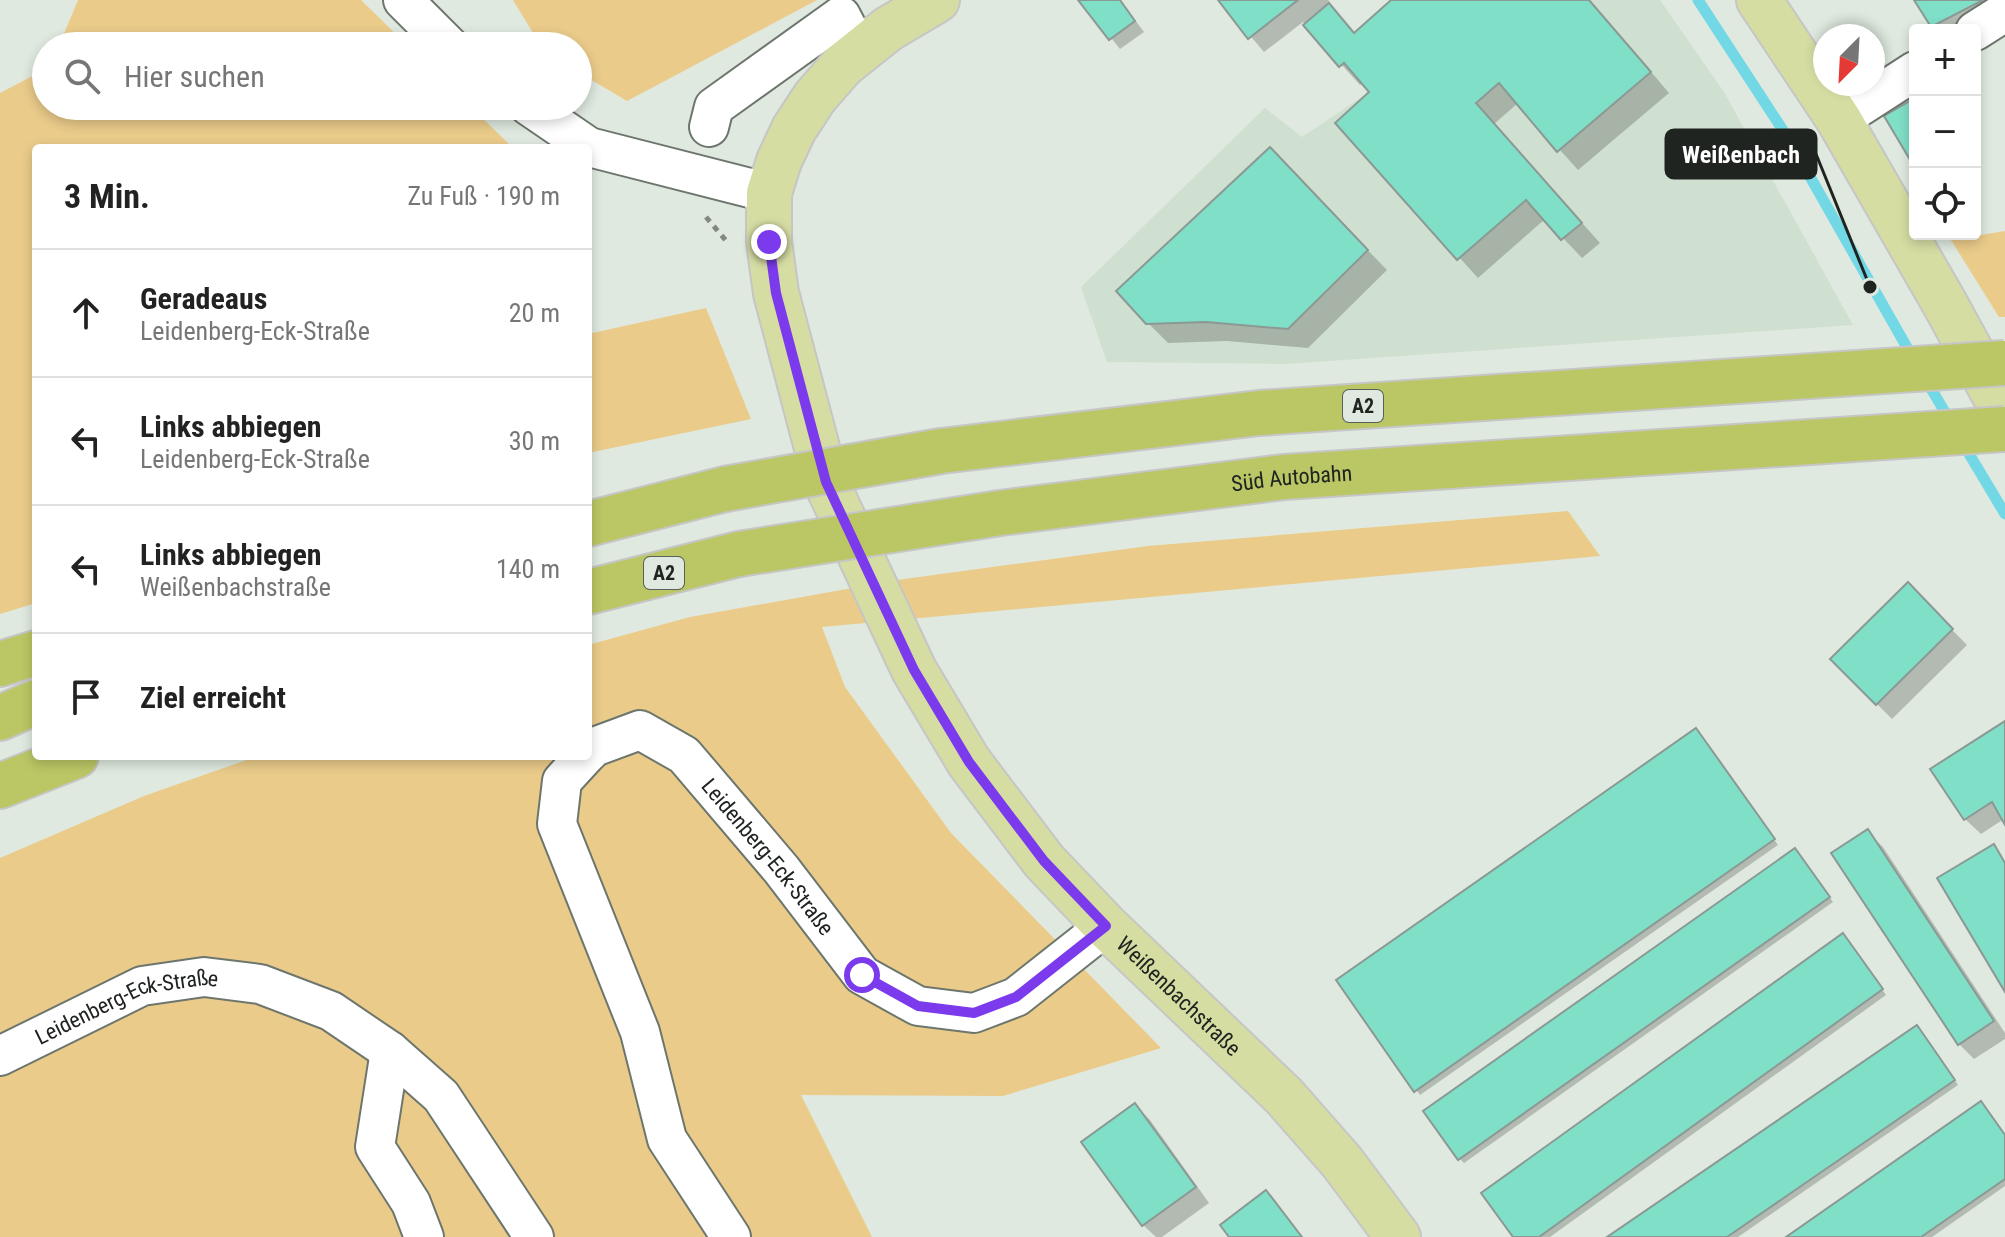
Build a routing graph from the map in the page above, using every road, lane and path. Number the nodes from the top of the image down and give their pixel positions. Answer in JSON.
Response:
{"nodes":[{"id":1,"x":403,"y":0,"type":"edge"},
{"id":2,"x":937,"y":0,"type":"edge"},
{"id":3,"x":1759,"y":0,"type":"edge"},
{"id":4,"x":2005,"y":12,"type":"edge"},
{"id":5,"x":1981,"y":27,"type":"edge"},
{"id":6,"x":435,"y":32,"type":"edge"},
{"id":7,"x":860,"y":52,"type":"junction"},
{"id":8,"x":1909,"y":75,"type":"edge"},
{"id":9,"x":549,"y":120,"type":"edge"},
{"id":10,"x":1839,"y":120,"type":"junction"},
{"id":11,"x":709,"y":127,"type":"dead end"},
{"id":12,"x":585,"y":144,"type":"edge"},
{"id":13,"x":592,"y":148,"type":"edge"},
{"id":14,"x":769,"y":193,"type":"junction"},
{"id":15,"x":2005,"y":363,"type":"edge"},
{"id":16,"x":2005,"y":414,"type":"edge"},
{"id":17,"x":2005,"y":429,"type":"edge"},
{"id":18,"x":592,"y":523,"type":"edge"},
{"id":19,"x":592,"y":591,"type":"edge"},
{"id":20,"x":32,"y":654,"type":"edge"},
{"id":21,"x":0,"y":664,"type":"edge"},
{"id":22,"x":32,"y":704,"type":"edge"},
{"id":23,"x":0,"y":718,"type":"edge"},
{"id":24,"x":592,"y":749,"type":"edge"},
{"id":25,"x":66,"y":760,"type":"edge"},
{"id":26,"x":582,"y":760,"type":"edge"},
{"id":27,"x":0,"y":786,"type":"edge"},
{"id":28,"x":1106,"y":926,"type":"junction"},
{"id":29,"x":390,"y":1051,"type":"junction"},
{"id":30,"x":0,"y":1056,"type":"edge"},
{"id":31,"x":424,"y":1237,"type":"edge"},
{"id":32,"x":534,"y":1237,"type":"edge"},
{"id":33,"x":731,"y":1237,"type":"edge"},
{"id":34,"x":1398,"y":1237,"type":"edge"}],
"edges":[{"from":1,"to":6,"type":"street"},
{"from":2,"to":7,"type":"main road","name":"Weißenbachstraße"},
{"from":3,"to":10,"type":"main road"},
{"from":4,"to":5,"type":"street"},
{"from":7,"to":11,"type":"street"},
{"from":7,"to":14,"type":"main road","name":"Weißenbachstraße"},
{"from":8,"to":10,"type":"street"},
{"from":9,"to":12,"type":"street"},
{"from":10,"to":16,"type":"main road"},
{"from":13,"to":14,"type":"street"},
{"from":14,"to":28,"type":"main road","name":"Weißenbachstraße"},
{"from":15,"to":18,"type":"highway","number":"A2","bridge":true},
{"from":17,"to":19,"type":"highway","name":"Süd Autobahn","number":"A2","bridge":true},
{"from":20,"to":21,"type":"highway"},
{"from":22,"to":23,"type":"highway"},
{"from":24,"to":28,"type":"street","name":"Leidenberg-Eck-Straße"},
{"from":25,"to":27,"type":"highway"},
{"from":26,"to":33,"type":"street","name":"Leidenberg-Eck-Straße"},
{"from":28,"to":34,"type":"main road","name":"Weißenbachstraße"},
{"from":29,"to":30,"type":"street","name":"Leidenberg-Eck-Straße"},
{"from":29,"to":31,"type":"street"},
{"from":29,"to":32,"type":"street","name":"Leidenberg-Eck-Straße"}]}
